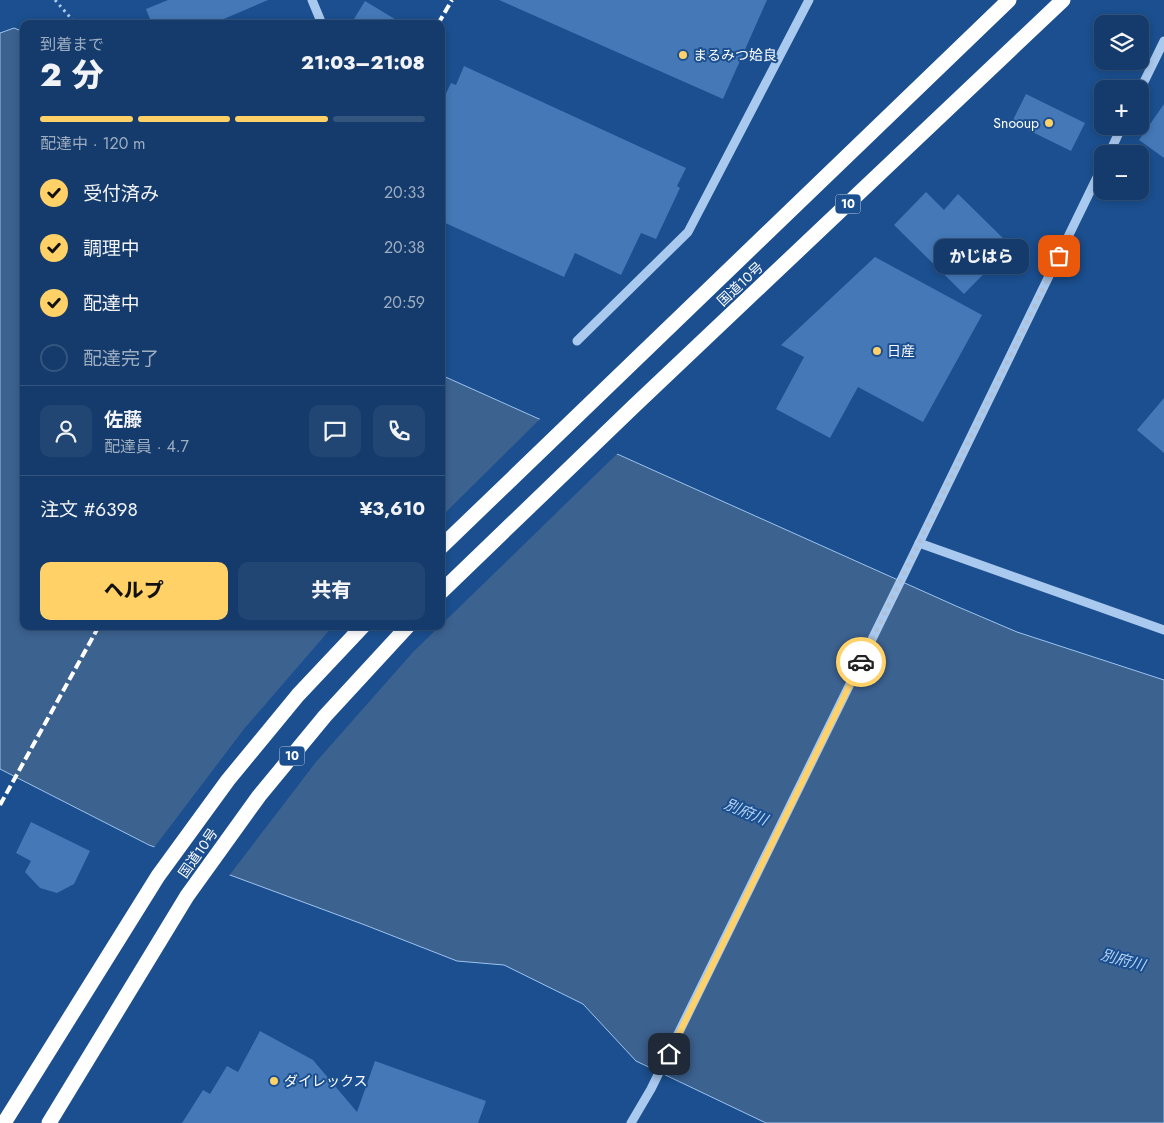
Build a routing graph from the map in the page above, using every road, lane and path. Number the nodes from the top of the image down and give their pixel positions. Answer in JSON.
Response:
{"nodes":[{"id":1,"x":55,"y":0,"type":"edge"},
{"id":2,"x":312,"y":0,"type":"edge"},
{"id":3,"x":809,"y":0,"type":"edge"},
{"id":4,"x":1009,"y":0,"type":"edge"},
{"id":5,"x":1063,"y":0,"type":"edge"},
{"id":6,"x":72,"y":20,"type":"edge"},
{"id":7,"x":320,"y":20,"type":"edge"},
{"id":8,"x":1164,"y":41,"type":"edge"},
{"id":9,"x":1145,"y":80,"type":"edge"},
{"id":10,"x":1094,"y":183,"type":"edge"},
{"id":11,"x":577,"y":341,"type":"dead end"},
{"id":12,"x":445,"y":543,"type":"edge"},
{"id":13,"x":919,"y":543,"type":"junction"},
{"id":14,"x":445,"y":588,"type":"edge"},
{"id":15,"x":359,"y":630,"type":"edge"},
{"id":16,"x":404,"y":630,"type":"edge"},
{"id":17,"x":1164,"y":630,"type":"edge"},
{"id":18,"x":4,"y":1123,"type":"edge"},
{"id":19,"x":49,"y":1123,"type":"edge"},
{"id":20,"x":631,"y":1123,"type":"edge"}],
"edges":[{"from":1,"to":6,"type":"path"},
{"from":2,"to":7,"type":"street"},
{"from":3,"to":11,"type":"street"},
{"from":4,"to":12,"type":"highway","name":"国道10号","number":"10"},
{"from":5,"to":14,"type":"highway","name":"国道10号","number":"10"},
{"from":8,"to":9,"type":"street"},
{"from":10,"to":13,"type":"street"},
{"from":13,"to":17,"type":"street"},
{"from":13,"to":20,"type":"street"},
{"from":15,"to":18,"type":"highway","name":"国道10号","number":"10"},
{"from":16,"to":19,"type":"highway","name":"国道10号","number":"10"}]}
